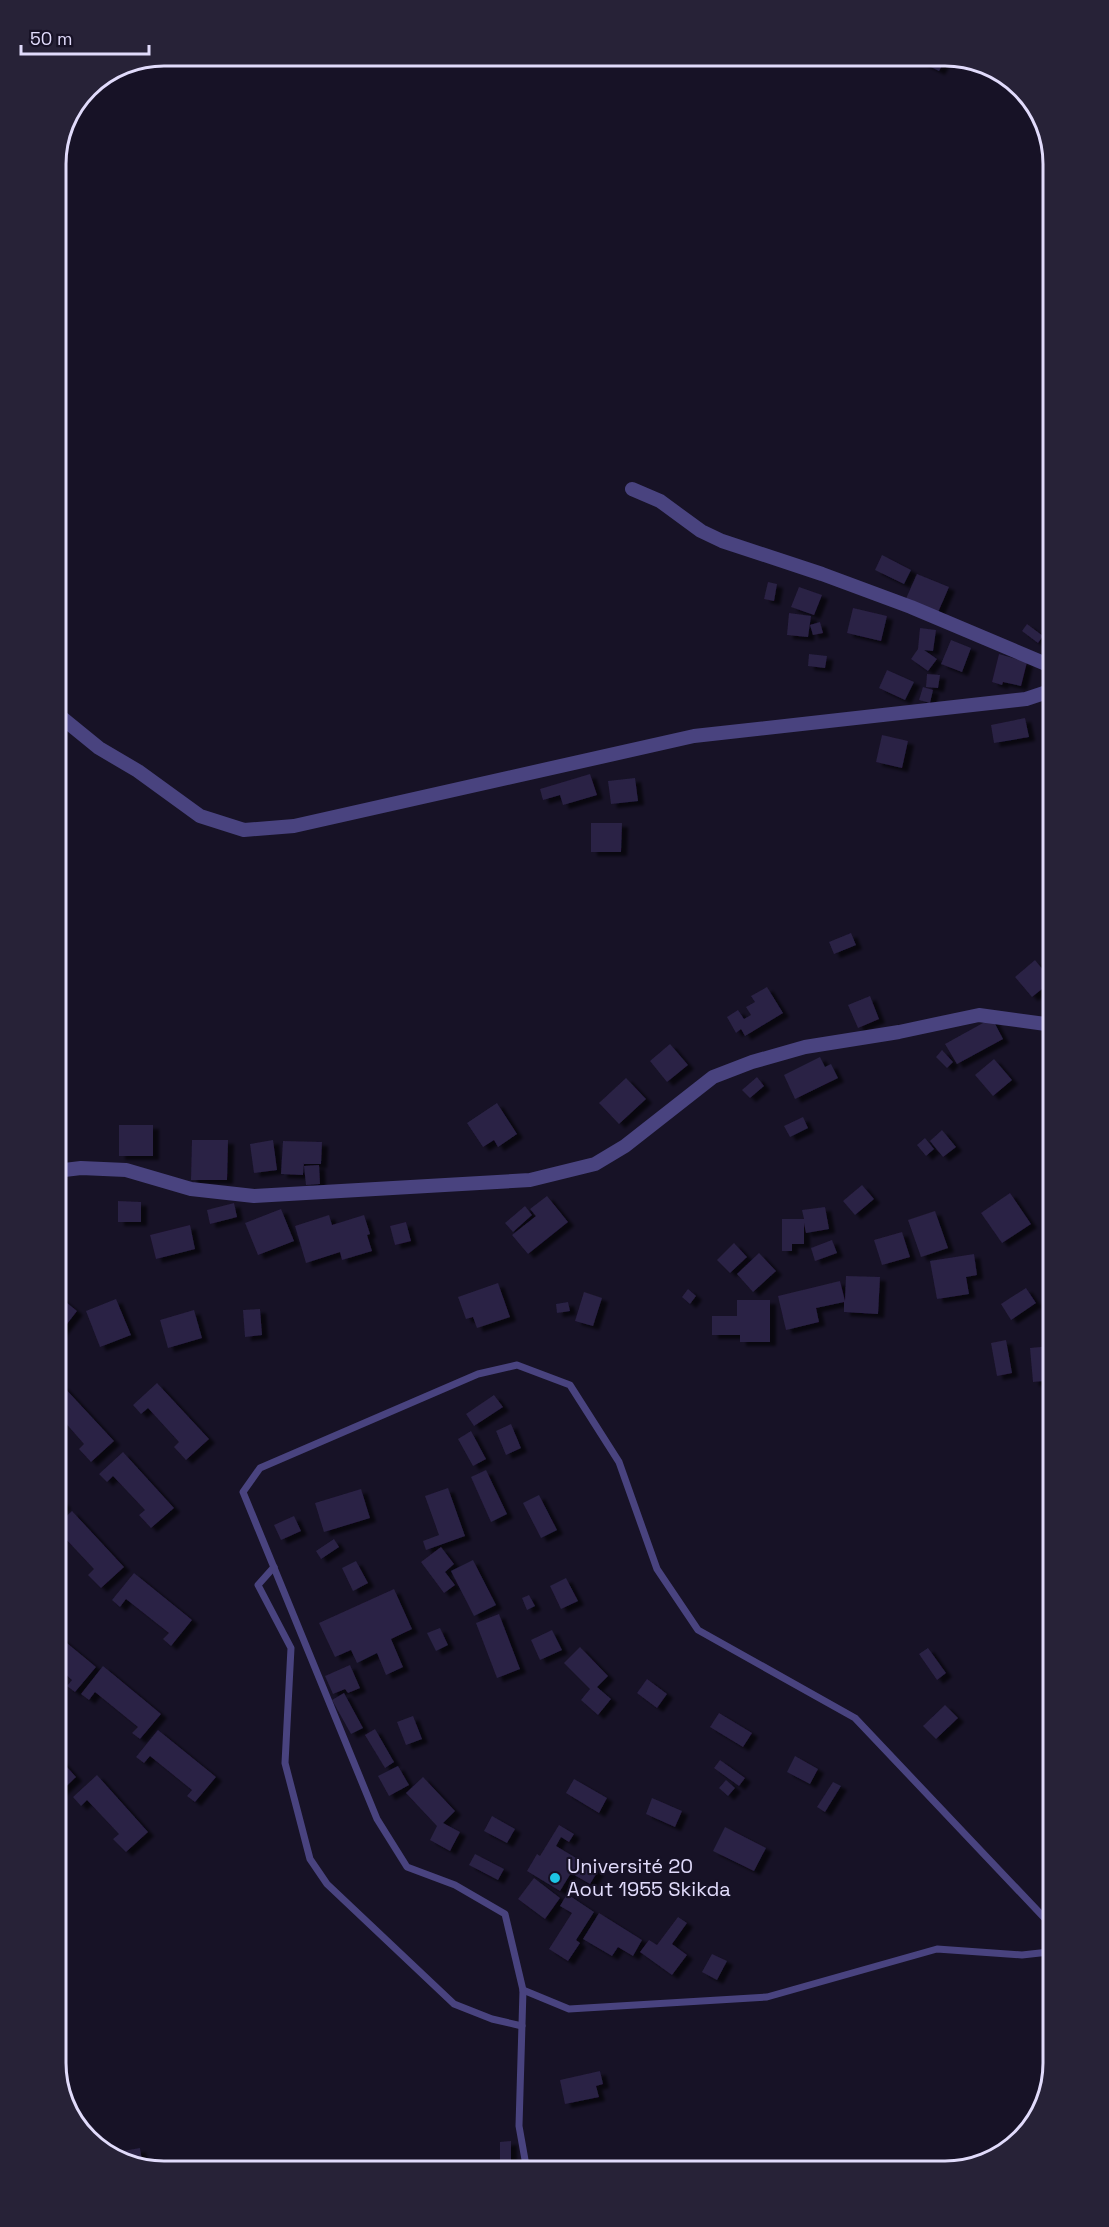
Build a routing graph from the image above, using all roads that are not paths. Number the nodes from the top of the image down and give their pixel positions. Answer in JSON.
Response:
{"nodes":[{"id":1,"x":632,"y":489,"type":"dead end"},
{"id":2,"x":1043,"y":663,"type":"edge"},
{"id":3,"x":1043,"y":693,"type":"edge"},
{"id":4,"x":66,"y":721,"type":"edge"},
{"id":5,"x":1043,"y":1024,"type":"edge"},
{"id":6,"x":66,"y":1170,"type":"edge"},
{"id":7,"x":274,"y":1567,"type":"junction"},
{"id":8,"x":1043,"y":1916,"type":"edge"},
{"id":9,"x":1043,"y":1953,"type":"edge"},
{"id":10,"x":523,"y":1990,"type":"junction"},
{"id":11,"x":522,"y":2026,"type":"junction"},
{"id":12,"x":525,"y":2161,"type":"edge"}],
"edges":[{"from":1,"to":2,"type":"street"},
{"from":3,"to":4,"type":"street"},
{"from":5,"to":6,"type":"street"},
{"from":7,"to":8,"type":"lane"},
{"from":7,"to":10,"type":"lane"},
{"from":7,"to":11,"type":"lane"},
{"from":9,"to":10,"type":"lane"},
{"from":10,"to":11,"type":"lane"},
{"from":11,"to":12,"type":"lane"}]}
